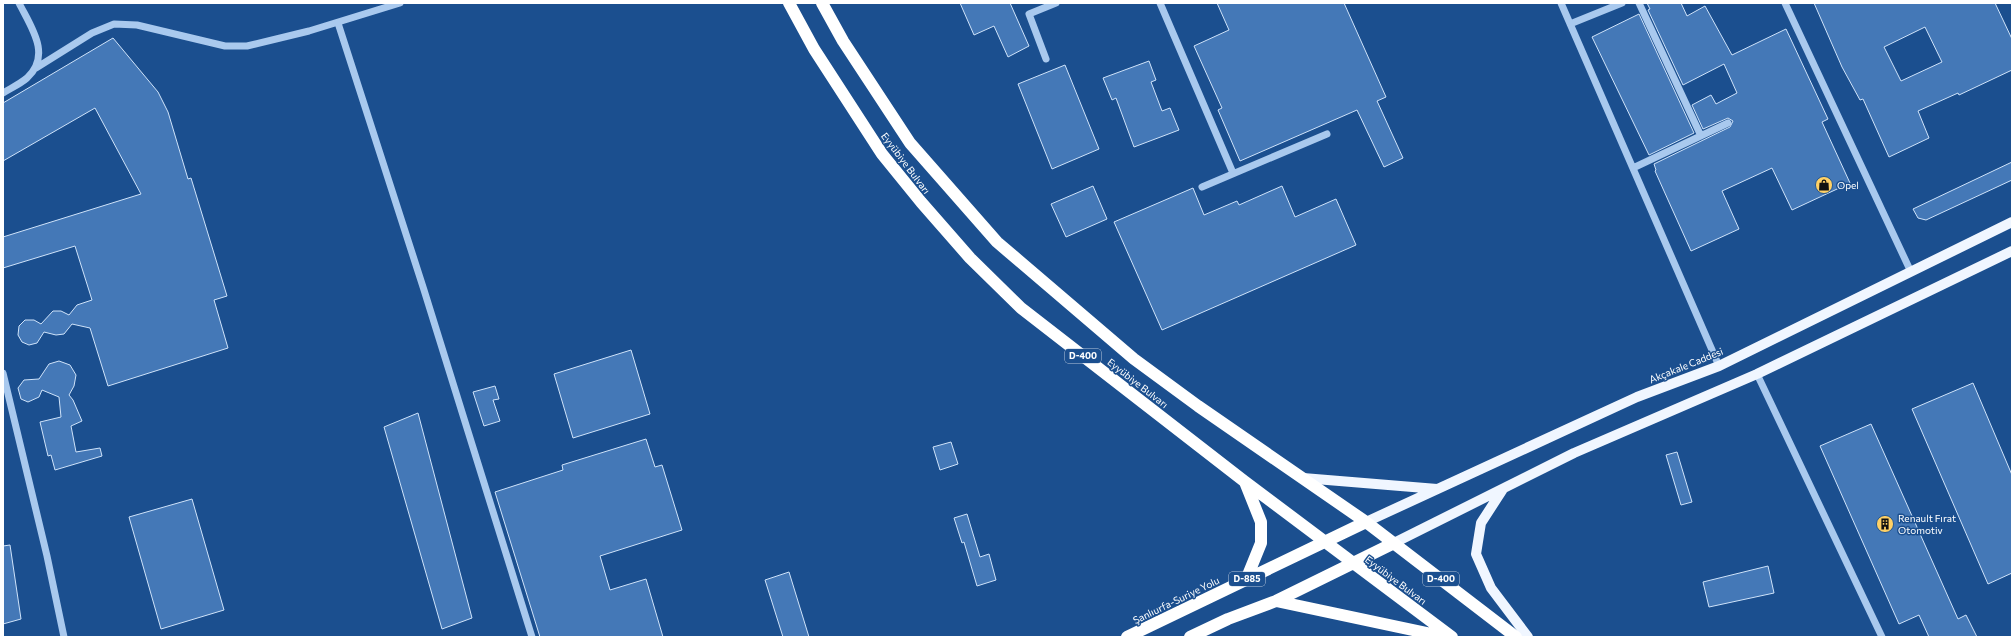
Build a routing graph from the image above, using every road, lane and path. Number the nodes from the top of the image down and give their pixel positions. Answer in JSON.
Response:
{"nodes":[{"id":1,"x":19,"y":3,"type":"edge"},
{"id":2,"x":400,"y":3,"type":"edge"},
{"id":3,"x":789,"y":3,"type":"edge"},
{"id":4,"x":822,"y":3,"type":"edge"},
{"id":5,"x":1056,"y":3,"type":"edge"},
{"id":6,"x":1160,"y":3,"type":"edge"},
{"id":7,"x":1561,"y":3,"type":"edge"},
{"id":8,"x":1622,"y":3,"type":"edge"},
{"id":9,"x":1639,"y":3,"type":"edge"},
{"id":10,"x":1784,"y":3,"type":"edge"},
{"id":11,"x":338,"y":23,"type":"junction"},
{"id":12,"x":1570,"y":24,"type":"junction"},
{"id":13,"x":1046,"y":59,"type":"dead end"},
{"id":14,"x":36,"y":68,"type":"junction"},
{"id":15,"x":3,"y":93,"type":"edge"},
{"id":16,"x":1728,"y":123,"type":"dead end"},
{"id":17,"x":1327,"y":134,"type":"dead end"},
{"id":18,"x":1701,"y":136,"type":"junction"},
{"id":19,"x":1633,"y":168,"type":"junction"},
{"id":20,"x":1233,"y":173,"type":"junction"},
{"id":21,"x":1202,"y":188,"type":"dead end"},
{"id":22,"x":2012,"y":222,"type":"edge"},
{"id":23,"x":2012,"y":251,"type":"edge"},
{"id":24,"x":1911,"y":272,"type":"junction"},
{"id":25,"x":1719,"y":366,"type":"junction"},
{"id":26,"x":3,"y":373,"type":"edge"},
{"id":27,"x":1757,"y":374,"type":"junction"},
{"id":28,"x":1303,"y":478,"type":"junction"},
{"id":29,"x":1244,"y":481,"type":"junction"},
{"id":30,"x":1504,"y":488,"type":"junction"},
{"id":31,"x":1439,"y":489,"type":"junction"},
{"id":32,"x":1366,"y":522,"type":"junction"},
{"id":33,"x":1325,"y":541,"type":"junction"},
{"id":34,"x":1394,"y":543,"type":"junction"},
{"id":35,"x":1354,"y":563,"type":"junction"},
{"id":36,"x":1246,"y":580,"type":"junction"},
{"id":37,"x":1276,"y":601,"type":"junction"},
{"id":38,"x":64,"y":637,"type":"edge"},
{"id":39,"x":532,"y":637,"type":"edge"},
{"id":40,"x":1127,"y":637,"type":"edge"},
{"id":41,"x":1190,"y":637,"type":"edge"},
{"id":42,"x":1446,"y":637,"type":"edge"},
{"id":43,"x":1452,"y":637,"type":"edge"},
{"id":44,"x":1516,"y":637,"type":"edge"},
{"id":45,"x":1528,"y":637,"type":"edge"},
{"id":46,"x":1882,"y":637,"type":"edge"}],
"edges":[{"from":1,"to":14,"type":"street"},
{"from":2,"to":11,"type":"street"},
{"from":3,"to":29,"type":"highway","name":"Eyyübiye Bulvarı","number":"D-400"},
{"from":4,"to":28,"type":"highway","name":"Eyyübiye Bulvarı","number":"D-400"},
{"from":5,"to":13,"type":"street"},
{"from":6,"to":20,"type":"street"},
{"from":7,"to":12,"type":"street"},
{"from":8,"to":12,"type":"street"},
{"from":9,"to":18,"type":"street"},
{"from":10,"to":24,"type":"street"},
{"from":11,"to":14,"type":"street"},
{"from":11,"to":39,"type":"street"},
{"from":12,"to":19,"type":"street"},
{"from":14,"to":15,"type":"street"},
{"from":16,"to":18,"type":"street"},
{"from":17,"to":20,"type":"street"},
{"from":18,"to":19,"type":"street"},
{"from":19,"to":25,"type":"street"},
{"from":20,"to":21,"type":"street"},
{"from":22,"to":24,"type":"main road","name":"Akçakale Caddesi"},
{"from":23,"to":27,"type":"main road"},
{"from":24,"to":25,"type":"main road","name":"Akçakale Caddesi"},
{"from":25,"to":31,"type":"main road","name":"Akçakale Caddesi"},
{"from":26,"to":38,"type":"street"},
{"from":27,"to":30,"type":"main road"},
{"from":27,"to":46,"type":"street"},
{"from":28,"to":31,"type":"main road"},
{"from":28,"to":32,"type":"highway","name":"Eyyübiye Bulvarı","number":"D-400"},
{"from":29,"to":33,"type":"highway","name":"Eyyübiye Bulvarı","number":"D-400"},
{"from":29,"to":36,"type":"highway"},
{"from":30,"to":34,"type":"main road"},
{"from":30,"to":45,"type":"main road"},
{"from":31,"to":32,"type":"main road","name":"Akçakale Caddesi"},
{"from":32,"to":33,"type":"highway","name":"Şanlıurfa-Suriye Yolu","number":"D-885"},
{"from":32,"to":34,"type":"highway","number":"D-400"},
{"from":33,"to":35,"type":"highway","name":"Eyyübiye Bulvarı","number":"D-400"},
{"from":33,"to":36,"type":"highway","name":"Şanlıurfa-Suriye Yolu","number":"D-885"},
{"from":34,"to":35,"type":"highway"},
{"from":34,"to":44,"type":"highway","number":"D-400"},
{"from":35,"to":37,"type":"highway"},
{"from":35,"to":43,"type":"highway","name":"Eyyübiye Bulvarı","number":"D-400"},
{"from":36,"to":40,"type":"highway","name":"Şanlıurfa-Suriye Yolu","number":"D-885"},
{"from":37,"to":41,"type":"highway"},
{"from":37,"to":42,"type":"highway"}]}
